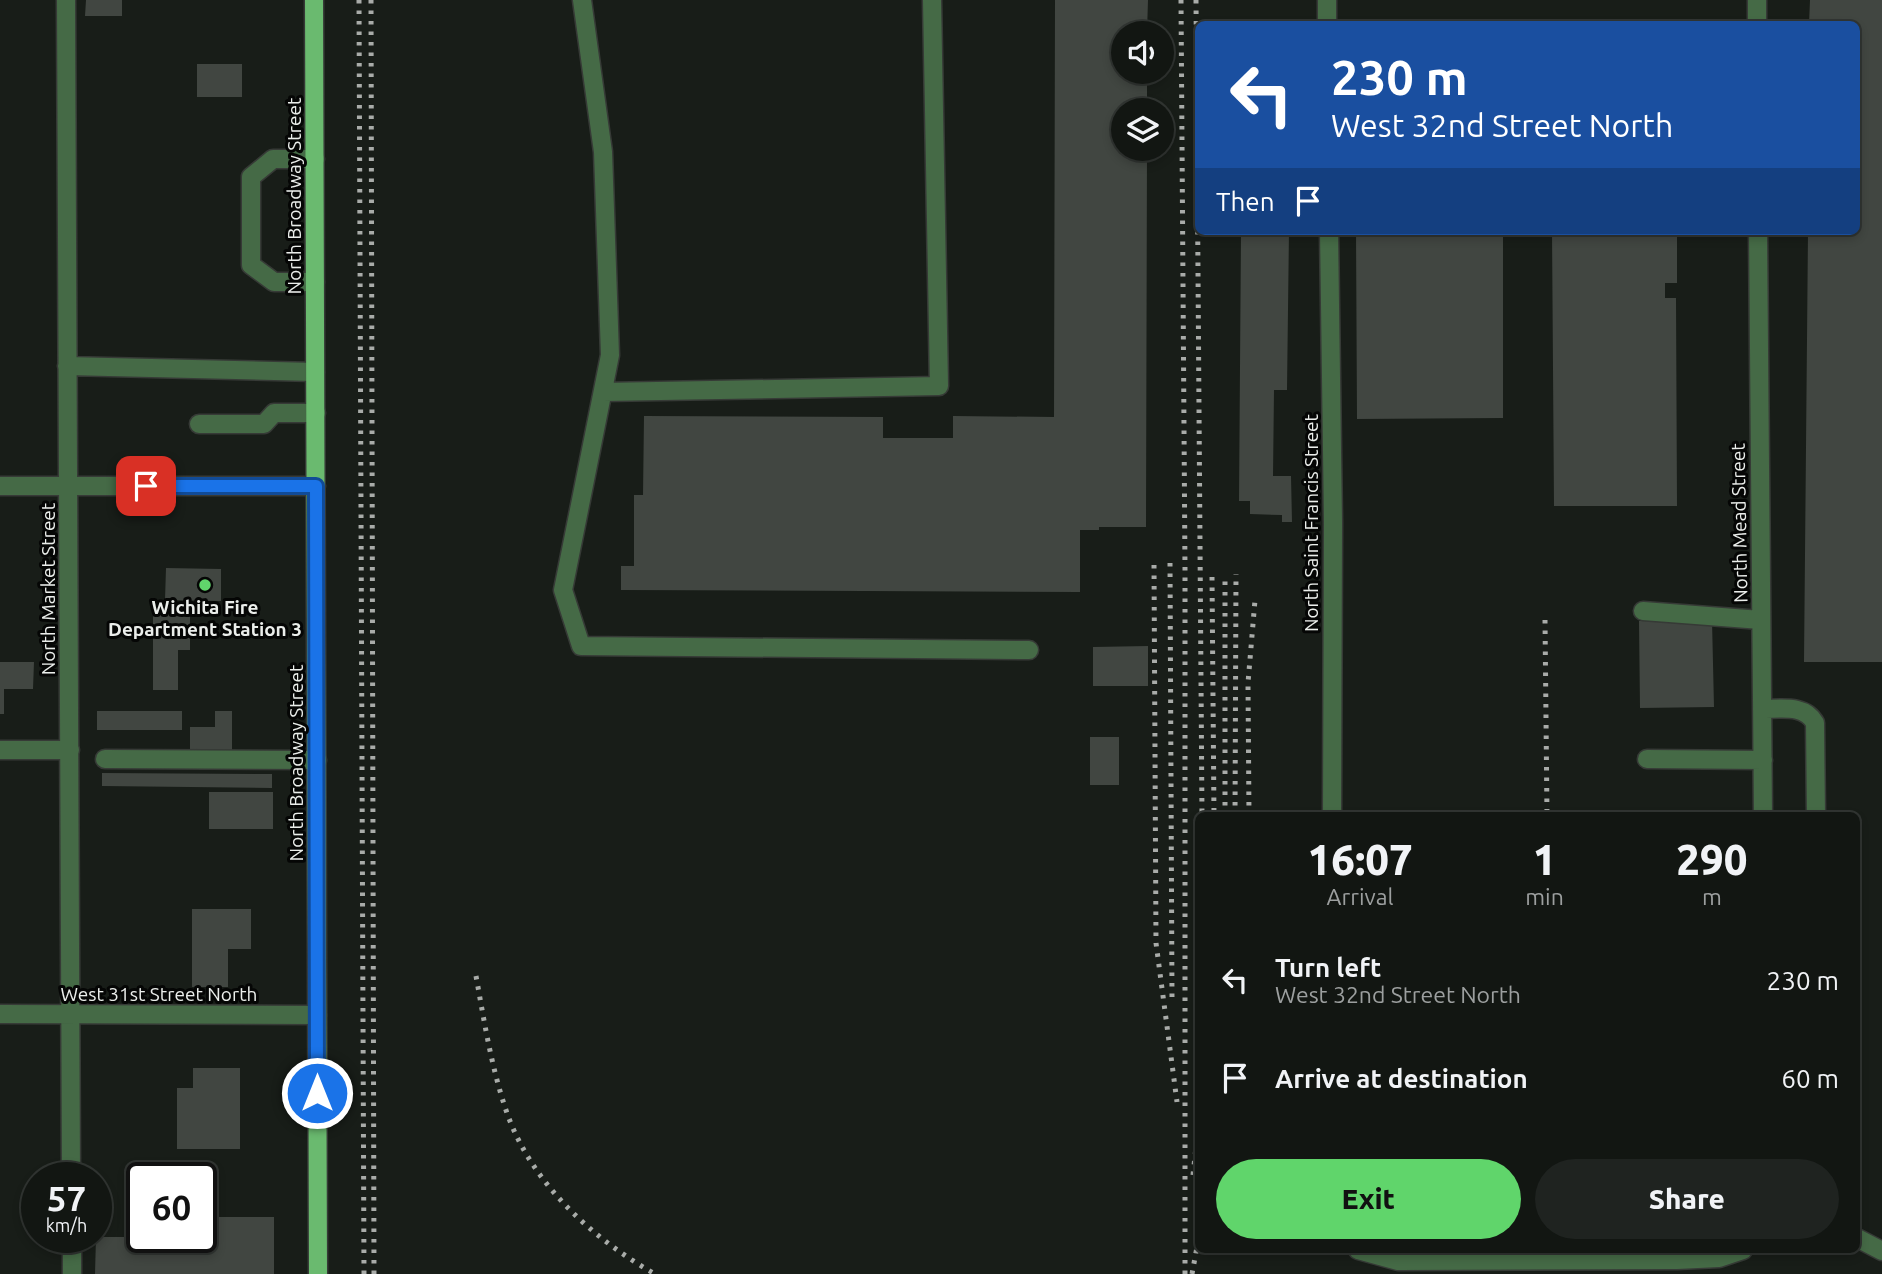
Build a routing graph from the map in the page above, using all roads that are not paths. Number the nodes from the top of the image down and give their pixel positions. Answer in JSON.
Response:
{"nodes":[{"id":1,"x":66,"y":0,"type":"edge"},
{"id":2,"x":314,"y":0,"type":"edge"},
{"id":3,"x":582,"y":0,"type":"edge"},
{"id":4,"x":932,"y":0,"type":"edge"},
{"id":5,"x":1327,"y":0,"type":"edge"},
{"id":6,"x":1757,"y":0,"type":"edge"},
{"id":7,"x":1328,"y":21,"type":"edge"},
{"id":8,"x":1757,"y":21,"type":"edge"},
{"id":9,"x":315,"y":159,"type":"junction"},
{"id":10,"x":1329,"y":235,"type":"edge"},
{"id":11,"x":1758,"y":235,"type":"edge"},
{"id":12,"x":315,"y":282,"type":"junction"},
{"id":13,"x":67,"y":366,"type":"junction"},
{"id":14,"x":315,"y":372,"type":"junction"},
{"id":15,"x":603,"y":392,"type":"junction"},
{"id":16,"x":316,"y":413,"type":"junction"},
{"id":17,"x":199,"y":424,"type":"dead end"},
{"id":18,"x":0,"y":486,"type":"edge"},
{"id":19,"x":69,"y":486,"type":"junction"},
{"id":20,"x":316,"y":486,"type":"junction"},
{"id":21,"x":1643,"y":611,"type":"dead end"},
{"id":22,"x":1761,"y":620,"type":"junction"},
{"id":23,"x":1029,"y":650,"type":"dead end"},
{"id":24,"x":1762,"y":709,"type":"junction"},
{"id":25,"x":0,"y":750,"type":"edge"},
{"id":26,"x":70,"y":751,"type":"junction"},
{"id":27,"x":105,"y":759,"type":"dead end"},
{"id":28,"x":1647,"y":759,"type":"dead end"},
{"id":29,"x":317,"y":760,"type":"junction"},
{"id":30,"x":1763,"y":760,"type":"junction"},
{"id":31,"x":1332,"y":812,"type":"edge"},
{"id":32,"x":1763,"y":812,"type":"edge"},
{"id":33,"x":1816,"y":812,"type":"edge"},
{"id":34,"x":0,"y":1014,"type":"edge"},
{"id":35,"x":70,"y":1014,"type":"junction"},
{"id":36,"x":317,"y":1015,"type":"junction"},
{"id":37,"x":71,"y":1162,"type":"edge"},
{"id":38,"x":1860,"y":1240,"type":"edge"},
{"id":39,"x":1882,"y":1251,"type":"edge"},
{"id":40,"x":72,"y":1253,"type":"edge"},
{"id":41,"x":1369,"y":1253,"type":"edge"},
{"id":42,"x":1730,"y":1253,"type":"edge"},
{"id":43,"x":1512,"y":1255,"type":"edge"},
{"id":44,"x":1461,"y":1267,"type":"edge"},
{"id":45,"x":72,"y":1274,"type":"edge"},
{"id":46,"x":318,"y":1274,"type":"edge"}],
"edges":[{"from":1,"to":13,"type":"street","name":"North Market Street"},
{"from":2,"to":9,"type":"main road","name":"North Broadway Street"},
{"from":3,"to":15,"type":"street"},
{"from":4,"to":15,"type":"street"},
{"from":5,"to":7,"type":"street"},
{"from":6,"to":8,"type":"street"},
{"from":9,"to":12,"type":"main road","name":"North Broadway Street"},
{"from":9,"to":12,"type":"street"},
{"from":10,"to":31,"type":"street","name":"North Saint Francis Street"},
{"from":11,"to":22,"type":"street","name":"North Mead Street"},
{"from":12,"to":14,"type":"main road","name":"North Broadway Street"},
{"from":13,"to":14,"type":"street"},
{"from":13,"to":19,"type":"street","name":"North Market Street"},
{"from":14,"to":16,"type":"main road","name":"North Broadway Street"},
{"from":15,"to":23,"type":"street"},
{"from":16,"to":17,"type":"street"},
{"from":16,"to":20,"type":"main road","name":"North Broadway Street"},
{"from":18,"to":19,"type":"street"},
{"from":19,"to":20,"type":"street"},
{"from":19,"to":26,"type":"street","name":"North Market Street"},
{"from":20,"to":29,"type":"main road","name":"North Broadway Street"},
{"from":21,"to":22,"type":"street"},
{"from":22,"to":24,"type":"street","name":"North Mead Street"},
{"from":24,"to":30,"type":"street","name":"North Mead Street"},
{"from":24,"to":33,"type":"street"},
{"from":25,"to":26,"type":"street"},
{"from":26,"to":35,"type":"street","name":"North Market Street"},
{"from":27,"to":29,"type":"street"},
{"from":28,"to":30,"type":"street"},
{"from":29,"to":36,"type":"main road","name":"North Broadway Street"},
{"from":30,"to":32,"type":"street","name":"North Mead Street"},
{"from":34,"to":35,"type":"street","name":"West 31st Street North"},
{"from":35,"to":36,"type":"street","name":"West 31st Street North"},
{"from":35,"to":37,"type":"street","name":"North Market Street"},
{"from":36,"to":46,"type":"main road","name":"North Broadway Street"},
{"from":38,"to":39,"type":"street"},
{"from":40,"to":45,"type":"street"},
{"from":41,"to":44,"type":"street"},
{"from":42,"to":43,"type":"street"},
{"from":43,"to":44,"type":"street"}]}
